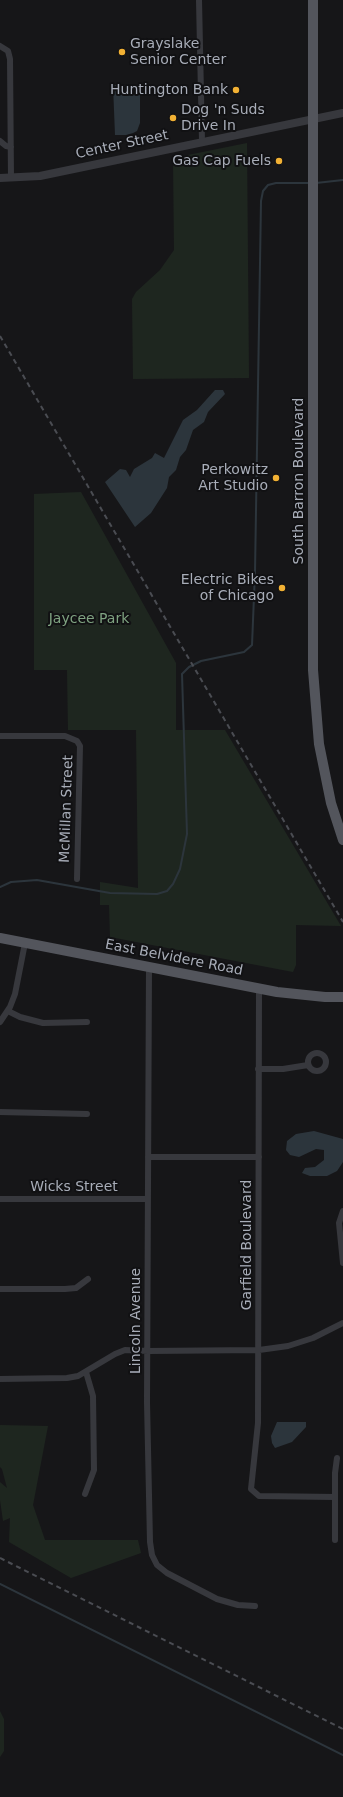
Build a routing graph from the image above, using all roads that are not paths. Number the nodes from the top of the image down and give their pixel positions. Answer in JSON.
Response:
{"nodes":[{"id":1,"x":199,"y":0,"type":"edge"},
{"id":2,"x":313,"y":0,"type":"edge"},
{"id":3,"x":0,"y":46,"type":"edge"},
{"id":4,"x":343,"y":113,"type":"edge"},
{"id":5,"x":313,"y":119,"type":"junction"},
{"id":6,"x":0,"y":141,"type":"edge"},
{"id":7,"x":202,"y":141,"type":"junction"},
{"id":8,"x":11,"y":147,"type":"junction"},
{"id":9,"x":0,"y":178,"type":"edge"},
{"id":10,"x":11,"y":178,"type":"junction"},
{"id":11,"x":0,"y":736,"type":"edge"},
{"id":12,"x":343,"y":840,"type":"edge"},
{"id":13,"x":77,"y":878,"type":"dead end"},
{"id":14,"x":0,"y":938,"type":"edge"},
{"id":15,"x":25,"y":943,"type":"junction"},
{"id":16,"x":149,"y":967,"type":"junction"},
{"id":17,"x":259,"y":988,"type":"junction"},
{"id":18,"x":343,"y":997,"type":"edge"},
{"id":19,"x":8,"y":1011,"type":"junction"},
{"id":20,"x":0,"y":1022,"type":"edge"},
{"id":21,"x":87,"y":1022,"type":"dead end"},
{"id":22,"x":308,"y":1065,"type":"dead end"},
{"id":23,"x":258,"y":1069,"type":"junction"},
{"id":24,"x":0,"y":1112,"type":"edge"},
{"id":25,"x":87,"y":1114,"type":"dead end"},
{"id":26,"x":148,"y":1156,"type":"junction"},
{"id":27,"x":259,"y":1157,"type":"junction"},
{"id":28,"x":148,"y":1198,"type":"junction"},
{"id":29,"x":0,"y":1199,"type":"edge"},
{"id":30,"x":343,"y":1211,"type":"edge"},
{"id":31,"x":343,"y":1264,"type":"edge"},
{"id":32,"x":88,"y":1279,"type":"dead end"},
{"id":33,"x":0,"y":1289,"type":"edge"},
{"id":34,"x":343,"y":1323,"type":"edge"},
{"id":35,"x":259,"y":1350,"type":"junction"},
{"id":36,"x":148,"y":1351,"type":"junction"},
{"id":37,"x":86,"y":1372,"type":"junction"},
{"id":38,"x":0,"y":1379,"type":"edge"},
{"id":39,"x":337,"y":1458,"type":"dead end"},
{"id":40,"x":85,"y":1494,"type":"dead end"},
{"id":41,"x":335,"y":1497,"type":"junction"},
{"id":42,"x":335,"y":1540,"type":"dead end"},
{"id":43,"x":255,"y":1606,"type":"dead end"}],
"edges":[{"from":1,"to":7,"type":"street"},
{"from":2,"to":5,"type":"main road","name":"South Barron Boulevard"},
{"from":3,"to":8,"type":"street"},
{"from":4,"to":5,"type":"street","name":"Center Street"},
{"from":5,"to":7,"type":"street","name":"Center Street"},
{"from":5,"to":12,"type":"main road","name":"South Barron Boulevard"},
{"from":6,"to":8,"type":"street"},
{"from":7,"to":10,"type":"street","name":"Center Street"},
{"from":8,"to":10,"type":"street"},
{"from":9,"to":10,"type":"street","name":"Center Street"},
{"from":11,"to":13,"type":"street","name":"McMillan Street"},
{"from":14,"to":15,"type":"main road","name":"East Belvidere Road"},
{"from":15,"to":16,"type":"main road","name":"East Belvidere Road"},
{"from":15,"to":19,"type":"street"},
{"from":16,"to":17,"type":"main road","name":"East Belvidere Road"},
{"from":16,"to":26,"type":"street","name":"Lincoln Avenue"},
{"from":17,"to":18,"type":"main road","name":"East Belvidere Road"},
{"from":17,"to":23,"type":"street","name":"Garfield Boulevard"},
{"from":19,"to":20,"type":"street"},
{"from":19,"to":21,"type":"street"},
{"from":22,"to":23,"type":"street"},
{"from":23,"to":27,"type":"street","name":"Garfield Boulevard"},
{"from":24,"to":25,"type":"street"},
{"from":26,"to":27,"type":"street"},
{"from":26,"to":28,"type":"street","name":"Lincoln Avenue"},
{"from":27,"to":35,"type":"street","name":"Garfield Boulevard"},
{"from":28,"to":29,"type":"street","name":"Wicks Street"},
{"from":28,"to":36,"type":"street","name":"Lincoln Avenue"},
{"from":30,"to":31,"type":"street"},
{"from":32,"to":33,"type":"street"},
{"from":34,"to":35,"type":"street"},
{"from":35,"to":36,"type":"street"},
{"from":35,"to":41,"type":"street","name":"Garfield Boulevard"},
{"from":36,"to":37,"type":"street"},
{"from":36,"to":43,"type":"street","name":"Lincoln Avenue"},
{"from":37,"to":38,"type":"street"},
{"from":37,"to":40,"type":"street"},
{"from":39,"to":41,"type":"street"},
{"from":41,"to":42,"type":"street"}]}
